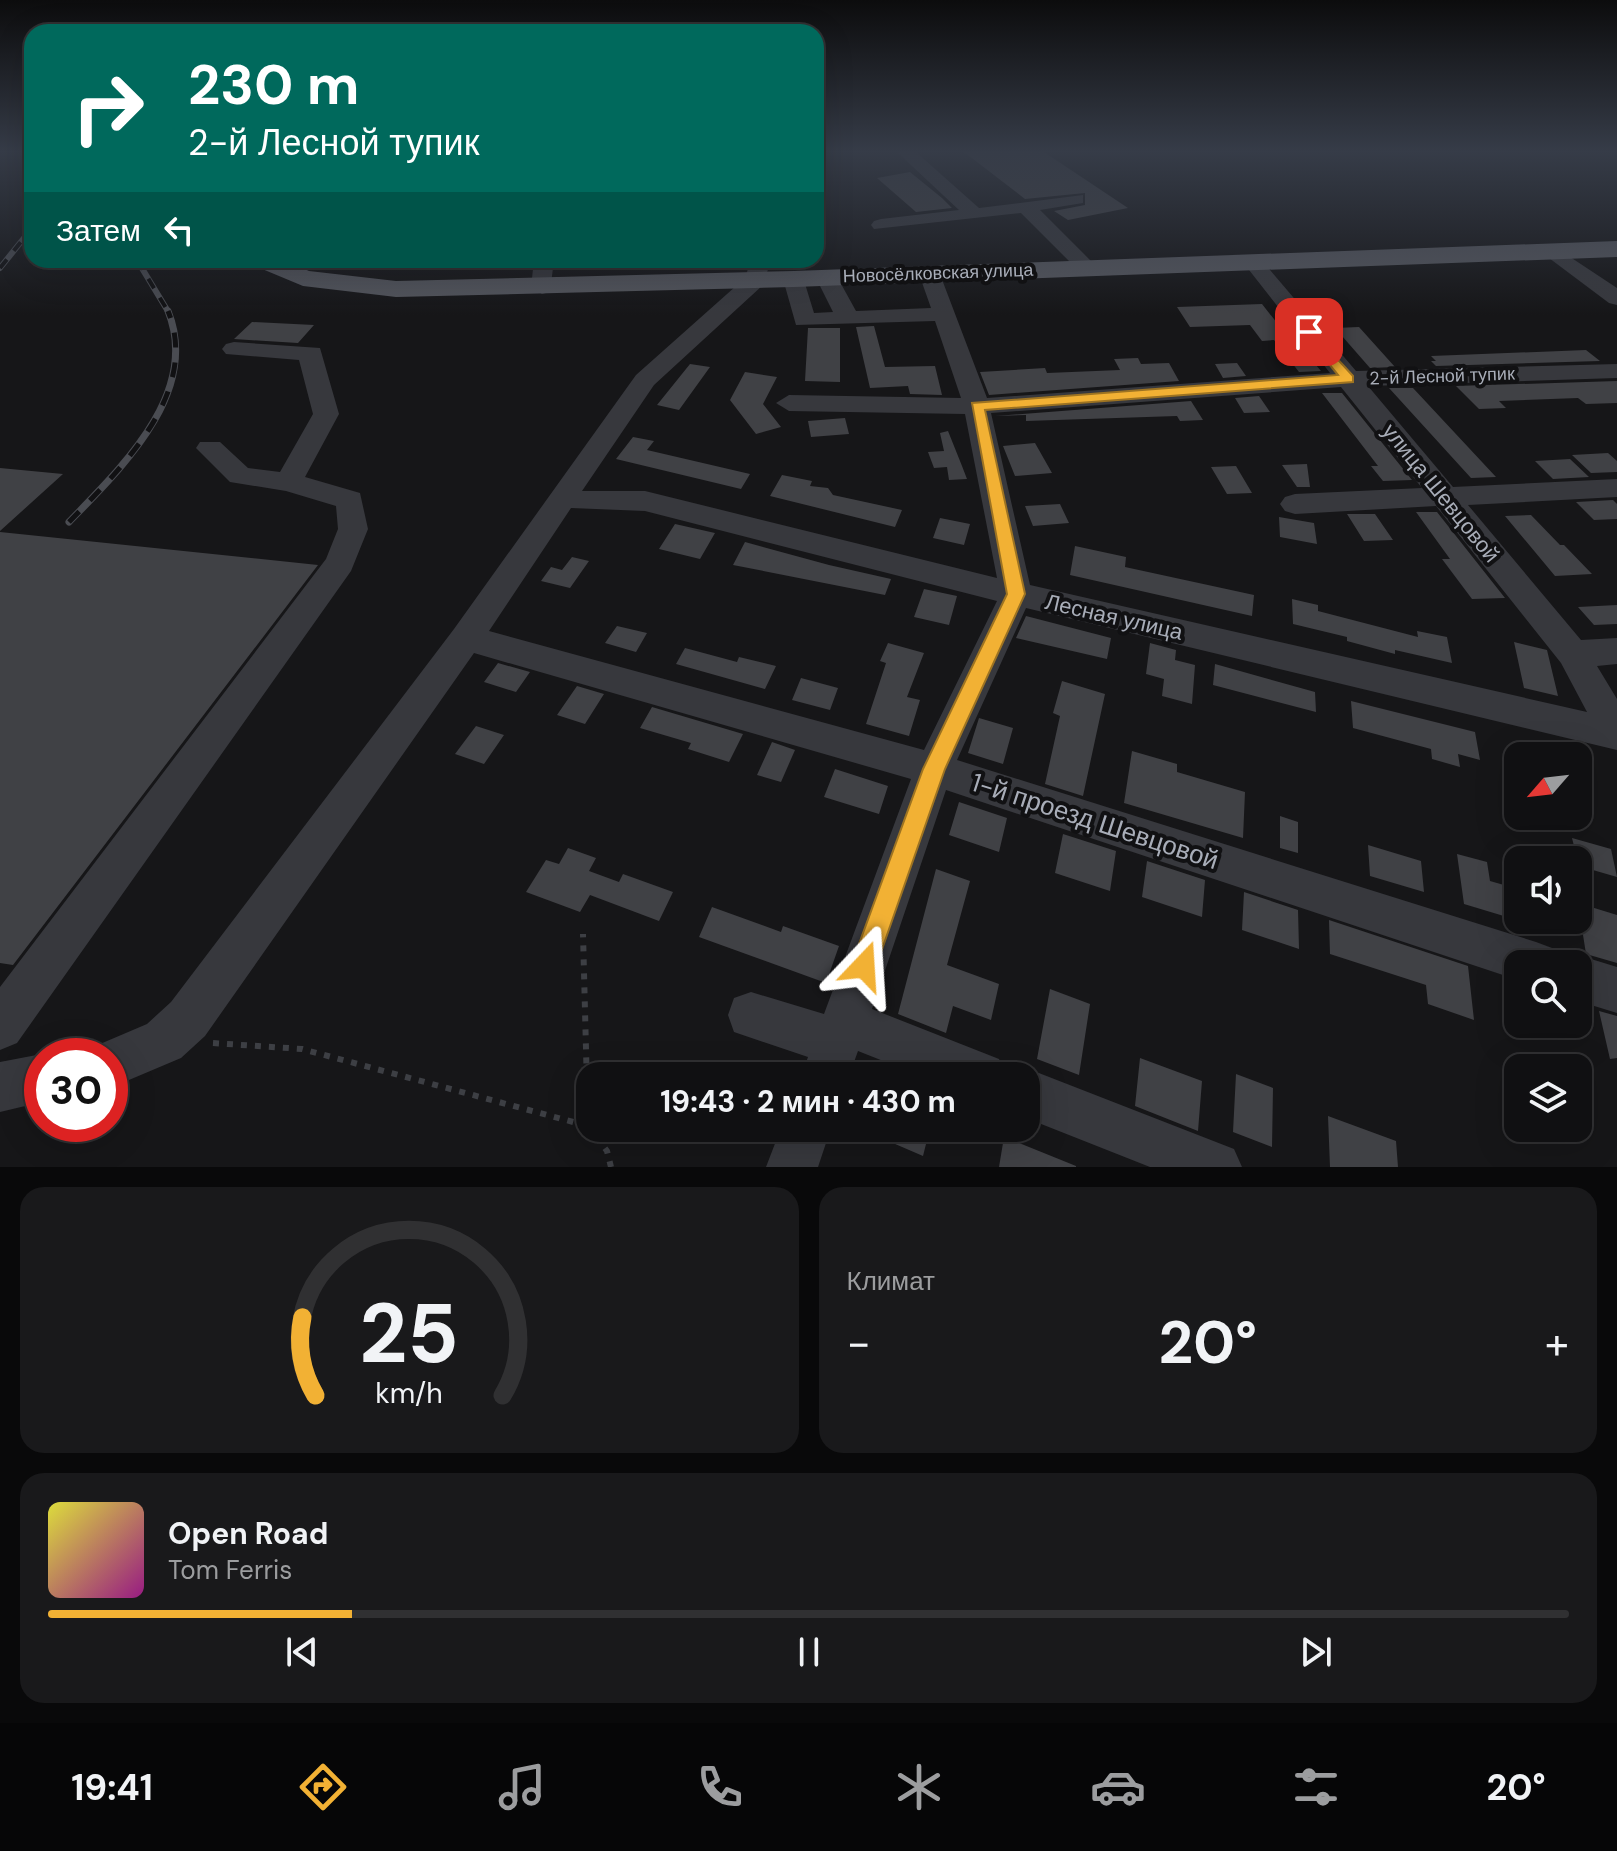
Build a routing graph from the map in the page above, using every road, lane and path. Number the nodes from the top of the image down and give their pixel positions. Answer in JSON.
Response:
{"nodes":[{"id":1,"x":967,"y":206,"type":"edge"},
{"id":2,"x":1028,"y":206,"type":"edge"},
{"id":3,"x":1025,"y":207,"type":"junction"},
{"id":4,"x":975,"y":214,"type":"junction"},
{"id":5,"x":881,"y":225,"type":"dead end"},
{"id":6,"x":1617,"y":249,"type":"edge"},
{"id":7,"x":1552,"y":251,"type":"junction"},
{"id":8,"x":1252,"y":261,"type":"junction"},
{"id":9,"x":1086,"y":267,"type":"junction"},
{"id":10,"x":281,"y":268,"type":"edge"},
{"id":11,"x":758,"y":270,"type":"edge"},
{"id":12,"x":543,"y":274,"type":"edge"},
{"id":13,"x":930,"y":274,"type":"junction"},
{"id":14,"x":827,"y":278,"type":"junction"},
{"id":15,"x":794,"y":279,"type":"junction"},
{"id":16,"x":1617,"y":298,"type":"edge"},
{"id":17,"x":945,"y":314,"type":"junction"},
{"id":18,"x":847,"y":316,"type":"junction"},
{"id":19,"x":234,"y":349,"type":"dead end"},
{"id":20,"x":1617,"y":371,"type":"edge"},
{"id":21,"x":1348,"y":379,"type":"junction"},
{"id":22,"x":789,"y":403,"type":"dead end"},
{"id":23,"x":977,"y":406,"type":"junction"},
{"id":24,"x":210,"y":448,"type":"dead end"},
{"id":25,"x":288,"y":482,"type":"junction"},
{"id":26,"x":1617,"y":488,"type":"edge"},
{"id":27,"x":1444,"y":496,"type":"junction"},
{"id":28,"x":565,"y":497,"type":"junction"},
{"id":29,"x":1295,"y":504,"type":"dead end"},
{"id":30,"x":1016,"y":594,"type":"junction"},
{"id":31,"x":466,"y":638,"type":"junction"},
{"id":32,"x":1617,"y":651,"type":"edge"},
{"id":33,"x":1573,"y":654,"type":"junction"},
{"id":34,"x":1617,"y":734,"type":"edge"},
{"id":35,"x":934,"y":769,"type":"junction"},
{"id":36,"x":583,"y":934,"type":"dead end"},
{"id":37,"x":1504,"y":954,"type":"edge"},
{"id":38,"x":1592,"y":982,"type":"edge"},
{"id":39,"x":1617,"y":990,"type":"edge"},
{"id":40,"x":751,"y":1015,"type":"dead end"},
{"id":41,"x":0,"y":1026,"type":"edge"},
{"id":42,"x":164,"y":1041,"type":"junction"},
{"id":43,"x":835,"y":1047,"type":"edge"},
{"id":44,"x":128,"y":1057,"type":"edge"},
{"id":45,"x":586,"y":1062,"type":"edge"},
{"id":46,"x":911,"y":1062,"type":"edge"},
{"id":47,"x":24,"y":1082,"type":"edge"},
{"id":48,"x":0,"y":1087,"type":"edge"},
{"id":49,"x":1040,"y":1098,"type":"edge"},
{"id":50,"x":576,"y":1123,"type":"edge"},
{"id":51,"x":600,"y":1142,"type":"edge"},
{"id":52,"x":801,"y":1142,"type":"edge"},
{"id":53,"x":611,"y":1167,"type":"edge"},
{"id":54,"x":792,"y":1167,"type":"edge"},
{"id":55,"x":1216,"y":1167,"type":"edge"}],
"edges":[{"from":1,"to":4,"type":"street"},
{"from":2,"to":3,"type":"street"},
{"from":3,"to":4,"type":"street"},
{"from":3,"to":9,"type":"street"},
{"from":4,"to":5,"type":"street"},
{"from":6,"to":7,"type":"main road","name":"Новосёлковская улица"},
{"from":7,"to":8,"type":"main road","name":"Новосёлковская улица"},
{"from":7,"to":16,"type":"street"},
{"from":8,"to":9,"type":"main road","name":"Новосёлковская улица"},
{"from":8,"to":21,"type":"street","name":"улица Шевцовой"},
{"from":9,"to":13,"type":"main road","name":"Новосёлковская улица"},
{"from":10,"to":12,"type":"main road","name":"Новосёлковская улица"},
{"from":11,"to":12,"type":"main road","name":"Новосёлковская улица"},
{"from":11,"to":15,"type":"main road","name":"Новосёлковская улица"},
{"from":11,"to":28,"type":"street"},
{"from":13,"to":14,"type":"main road","name":"Новосёлковская улица"},
{"from":13,"to":17,"type":"street"},
{"from":14,"to":15,"type":"main road","name":"Новосёлковская улица"},
{"from":14,"to":18,"type":"street"},
{"from":15,"to":18,"type":"street"},
{"from":17,"to":18,"type":"street"},
{"from":17,"to":23,"type":"street"},
{"from":19,"to":25,"type":"street"},
{"from":20,"to":21,"type":"street","name":"2-й Лесной тупик"},
{"from":21,"to":23,"type":"street","name":"2-й Лесной тупик"},
{"from":21,"to":27,"type":"street","name":"улица Шевцовой"},
{"from":22,"to":23,"type":"street","name":"2-й Лесной тупик"},
{"from":23,"to":30,"type":"street"},
{"from":24,"to":25,"type":"street"},
{"from":25,"to":41,"type":"street"},
{"from":26,"to":27,"type":"street"},
{"from":27,"to":29,"type":"street"},
{"from":27,"to":33,"type":"street","name":"улица Шевцовой"},
{"from":28,"to":30,"type":"street","name":"Лесная улица"},
{"from":28,"to":31,"type":"street"},
{"from":30,"to":34,"type":"street","name":"Лесная улица"},
{"from":30,"to":35,"type":"street"},
{"from":31,"to":35,"type":"street","name":"1-й проезд Шевцовой"},
{"from":31,"to":42,"type":"street"},
{"from":32,"to":33,"type":"street"},
{"from":33,"to":34,"type":"street","name":"улица Шевцовой"},
{"from":35,"to":37,"type":"street","name":"1-й проезд Шевцовой"},
{"from":35,"to":43,"type":"street"},
{"from":36,"to":45,"type":"path"},
{"from":38,"to":39,"type":"street"},
{"from":40,"to":43,"type":"street"},
{"from":42,"to":44,"type":"street"},
{"from":42,"to":50,"type":"path"},
{"from":43,"to":46,"type":"street"},
{"from":47,"to":48,"type":"street"},
{"from":49,"to":55,"type":"street"},
{"from":51,"to":53,"type":"path"},
{"from":52,"to":54,"type":"street"}]}
